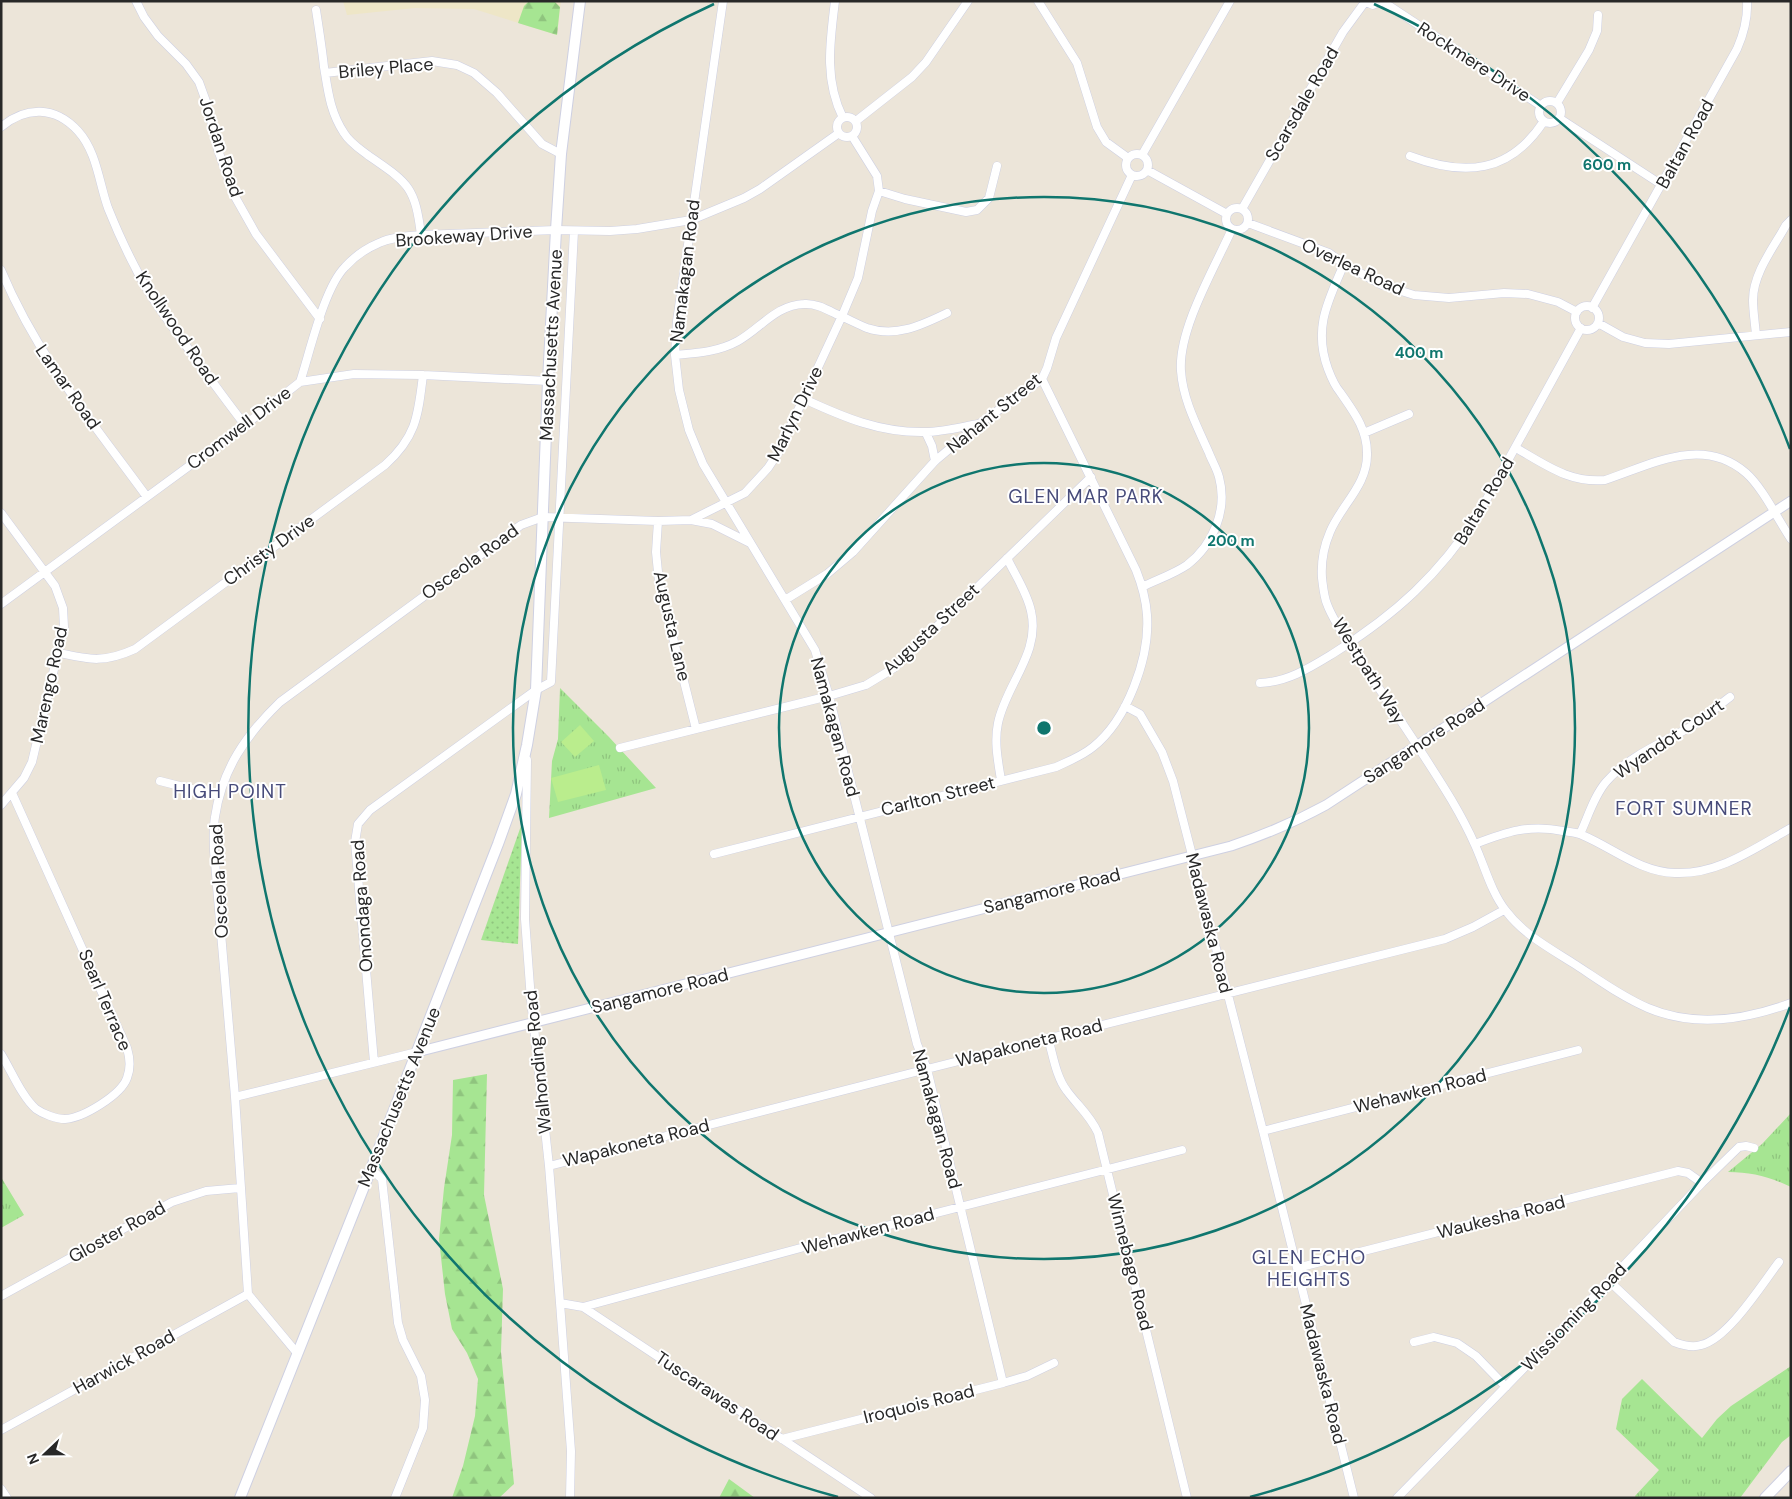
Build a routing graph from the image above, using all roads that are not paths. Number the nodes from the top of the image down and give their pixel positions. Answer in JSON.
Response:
{"nodes":[{"id":1,"x":136,"y":1,"type":"edge"},
{"id":2,"x":580,"y":1,"type":"edge"},
{"id":3,"x":723,"y":1,"type":"edge"},
{"id":4,"x":835,"y":1,"type":"edge"},
{"id":5,"x":968,"y":1,"type":"edge"},
{"id":6,"x":1038,"y":1,"type":"edge"},
{"id":7,"x":1230,"y":1,"type":"edge"},
{"id":8,"x":1381,"y":1,"type":"edge"},
{"id":9,"x":1747,"y":1,"type":"edge"},
{"id":10,"x":1364,"y":2,"type":"edge"},
{"id":11,"x":316,"y":10,"type":"dead end"},
{"id":12,"x":1598,"y":14,"type":"dead end"},
{"id":13,"x":325,"y":73,"type":"junction"},
{"id":14,"x":1557,"y":103,"type":"junction"},
{"id":15,"x":1541,"y":106,"type":"junction"},
{"id":16,"x":843,"y":118,"type":"junction"},
{"id":17,"x":1559,"y":118,"type":"junction"},
{"id":18,"x":856,"y":121,"type":"junction"},
{"id":19,"x":1544,"y":121,"type":"junction"},
{"id":20,"x":1,"y":127,"type":"edge"},
{"id":21,"x":839,"y":132,"type":"junction"},
{"id":22,"x":852,"y":136,"type":"junction"},
{"id":23,"x":561,"y":154,"type":"junction"},
{"id":24,"x":1142,"y":155,"type":"junction"},
{"id":25,"x":1410,"y":156,"type":"dead end"},
{"id":26,"x":1128,"y":158,"type":"junction"},
{"id":27,"x":997,"y":166,"type":"dead end"},
{"id":28,"x":1147,"y":170,"type":"junction"},
{"id":29,"x":1132,"y":175,"type":"junction"},
{"id":30,"x":1662,"y":185,"type":"junction"},
{"id":31,"x":879,"y":191,"type":"junction"},
{"id":32,"x":1242,"y":209,"type":"junction"},
{"id":33,"x":1227,"y":214,"type":"junction"},
{"id":34,"x":691,"y":220,"type":"junction"},
{"id":35,"x":1791,"y":220,"type":"edge"},
{"id":36,"x":1248,"y":223,"type":"junction"},
{"id":37,"x":1232,"y":229,"type":"junction"},
{"id":38,"x":556,"y":230,"type":"junction"},
{"id":39,"x":574,"y":230,"type":"junction"},
{"id":40,"x":421,"y":235,"type":"junction"},
{"id":41,"x":1344,"y":264,"type":"junction"},
{"id":42,"x":1,"y":270,"type":"edge"},
{"id":43,"x":1592,"y":308,"type":"junction"},
{"id":44,"x":1578,"y":312,"type":"junction"},
{"id":45,"x":948,"y":313,"type":"dead end"},
{"id":46,"x":842,"y":316,"type":"junction"},
{"id":47,"x":320,"y":319,"type":"junction"},
{"id":48,"x":1598,"y":323,"type":"junction"},
{"id":49,"x":1581,"y":328,"type":"junction"},
{"id":50,"x":1791,"y":332,"type":"edge"},
{"id":51,"x":1756,"y":335,"type":"junction"},
{"id":52,"x":675,"y":354,"type":"junction"},
{"id":53,"x":423,"y":375,"type":"junction"},
{"id":54,"x":1042,"y":378,"type":"junction"},
{"id":55,"x":548,"y":381,"type":"junction"},
{"id":56,"x":300,"y":382,"type":"junction"},
{"id":57,"x":804,"y":399,"type":"junction"},
{"id":58,"x":1409,"y":414,"type":"dead end"},
{"id":59,"x":980,"y":424,"type":"junction"},
{"id":60,"x":244,"y":425,"type":"junction"},
{"id":61,"x":926,"y":432,"type":"junction"},
{"id":62,"x":1364,"y":433,"type":"junction"},
{"id":63,"x":1516,"y":448,"type":"junction"},
{"id":64,"x":935,"y":460,"type":"junction"},
{"id":65,"x":1091,"y":477,"type":"junction"},
{"id":66,"x":147,"y":497,"type":"junction"},
{"id":67,"x":1791,"y":501,"type":"edge"},
{"id":68,"x":726,"y":503,"type":"junction"},
{"id":69,"x":1774,"y":512,"type":"junction"},
{"id":70,"x":1,"y":514,"type":"edge"},
{"id":71,"x":544,"y":517,"type":"junction"},
{"id":72,"x":561,"y":518,"type":"junction"},
{"id":73,"x":691,"y":520,"type":"junction"},
{"id":74,"x":658,"y":521,"type":"junction"},
{"id":75,"x":1791,"y":539,"type":"edge"},
{"id":76,"x":751,"y":543,"type":"junction"},
{"id":77,"x":1007,"y":558,"type":"junction"},
{"id":78,"x":45,"y":572,"type":"junction"},
{"id":79,"x":1142,"y":587,"type":"junction"},
{"id":80,"x":785,"y":600,"type":"junction"},
{"id":81,"x":1,"y":604,"type":"edge"},
{"id":82,"x":1349,"y":643,"type":"junction"},
{"id":83,"x":59,"y":653,"type":"junction"},
{"id":84,"x":1260,"y":683,"type":"dead end"},
{"id":85,"x":536,"y":690,"type":"junction"},
{"id":86,"x":829,"y":696,"type":"junction"},
{"id":87,"x":1730,"y":697,"type":"dead end"},
{"id":88,"x":1125,"y":706,"type":"junction"},
{"id":89,"x":696,"y":730,"type":"junction"},
{"id":90,"x":527,"y":746,"type":"junction"},
{"id":91,"x":1417,"y":746,"type":"junction"},
{"id":92,"x":620,"y":748,"type":"dead end"},
{"id":93,"x":1001,"y":780,"type":"junction"},
{"id":94,"x":160,"y":781,"type":"dead end"},
{"id":95,"x":12,"y":793,"type":"junction"},
{"id":96,"x":219,"y":796,"type":"junction"},
{"id":97,"x":1,"y":805,"type":"edge"},
{"id":98,"x":860,"y":817,"type":"junction"},
{"id":99,"x":1791,"y":828,"type":"edge"},
{"id":100,"x":1580,"y":834,"type":"junction"},
{"id":101,"x":1475,"y":844,"type":"junction"},
{"id":102,"x":714,"y":854,"type":"dead end"},
{"id":103,"x":1191,"y":856,"type":"junction"},
{"id":104,"x":1504,"y":910,"type":"junction"},
{"id":105,"x":889,"y":932,"type":"junction"},
{"id":106,"x":1227,"y":994,"type":"junction"},
{"id":107,"x":1791,"y":1003,"type":"edge"},
{"id":108,"x":534,"y":1023,"type":"junction"},
{"id":109,"x":1048,"y":1038,"type":"junction"},
{"id":110,"x":1578,"y":1050,"type":"dead end"},
{"id":111,"x":417,"y":1052,"type":"junction"},
{"id":112,"x":1,"y":1054,"type":"edge"},
{"id":113,"x":374,"y":1062,"type":"junction"},
{"id":114,"x":927,"y":1068,"type":"junction"},
{"id":115,"x":234,"y":1096,"type":"junction"},
{"id":116,"x":1263,"y":1131,"type":"junction"},
{"id":117,"x":1754,"y":1148,"type":"dead end"},
{"id":118,"x":1182,"y":1150,"type":"dead end"},
{"id":119,"x":549,"y":1166,"type":"junction"},
{"id":120,"x":371,"y":1169,"type":"junction"},
{"id":121,"x":1106,"y":1169,"type":"junction"},
{"id":122,"x":1702,"y":1183,"type":"junction"},
{"id":123,"x":240,"y":1188,"type":"junction"},
{"id":124,"x":960,"y":1206,"type":"junction"},
{"id":125,"x":1779,"y":1262,"type":"dead end"},
{"id":126,"x":1297,"y":1268,"type":"junction"},
{"id":127,"x":1609,"y":1281,"type":"junction"},
{"id":128,"x":248,"y":1294,"type":"junction"},
{"id":129,"x":1,"y":1296,"type":"edge"},
{"id":130,"x":560,"y":1304,"type":"junction"},
{"id":131,"x":583,"y":1307,"type":"junction"},
{"id":132,"x":1414,"y":1342,"type":"dead end"},
{"id":133,"x":297,"y":1353,"type":"junction"},
{"id":134,"x":1054,"y":1363,"type":"dead end"},
{"id":135,"x":1003,"y":1383,"type":"junction"},
{"id":136,"x":1506,"y":1387,"type":"junction"},
{"id":137,"x":1,"y":1430,"type":"edge"},
{"id":138,"x":782,"y":1438,"type":"junction"},
{"id":139,"x":1791,"y":1471,"type":"edge"},
{"id":140,"x":1,"y":1489,"type":"edge"},
{"id":141,"x":6,"y":1498,"type":"edge"},
{"id":142,"x":240,"y":1498,"type":"edge"},
{"id":143,"x":395,"y":1498,"type":"edge"},
{"id":144,"x":570,"y":1498,"type":"edge"},
{"id":145,"x":870,"y":1498,"type":"edge"},
{"id":146,"x":1187,"y":1498,"type":"edge"},
{"id":147,"x":1354,"y":1498,"type":"edge"},
{"id":148,"x":1397,"y":1498,"type":"edge"},
{"id":149,"x":1766,"y":1498,"type":"edge"}],
"edges":[{"from":1,"to":47,"type":"street","name":"Jordan Road"},
{"from":2,"to":23,"type":"main road","name":"Massachusetts Avenue"},
{"from":3,"to":34,"type":"street","name":"Namakagan Road"},
{"from":4,"to":16,"type":"street"},
{"from":5,"to":18,"type":"street"},
{"from":6,"to":26,"type":"street"},
{"from":7,"to":24,"type":"street"},
{"from":8,"to":10,"type":"street"},
{"from":8,"to":15,"type":"street","name":"Rockmere Drive"},
{"from":9,"to":30,"type":"street","name":"Baltan Road"},
{"from":10,"to":32,"type":"street","name":"Scarsdale Road"},
{"from":11,"to":13,"type":"street"},
{"from":12,"to":14,"type":"street"},
{"from":13,"to":23,"type":"street","name":"Briley Place"},
{"from":13,"to":40,"type":"street"},
{"from":14,"to":15,"type":"street"},
{"from":14,"to":17,"type":"street"},
{"from":15,"to":19,"type":"street"},
{"from":16,"to":18,"type":"street"},
{"from":16,"to":21,"type":"street"},
{"from":17,"to":19,"type":"street"},
{"from":17,"to":30,"type":"street"},
{"from":18,"to":22,"type":"street"},
{"from":19,"to":25,"type":"street"},
{"from":20,"to":60,"type":"street","name":"Knollwood Road"},
{"from":21,"to":22,"type":"street"},
{"from":21,"to":34,"type":"street","name":"Brookeway Drive"},
{"from":22,"to":31,"type":"street"},
{"from":23,"to":38,"type":"main road","name":"Massachusetts Avenue"},
{"from":24,"to":26,"type":"street"},
{"from":24,"to":28,"type":"street"},
{"from":26,"to":29,"type":"street"},
{"from":27,"to":31,"type":"street"},
{"from":28,"to":29,"type":"street"},
{"from":28,"to":33,"type":"street"},
{"from":29,"to":54,"type":"street","name":"Nahant Street"},
{"from":30,"to":43,"type":"street","name":"Baltan Road"},
{"from":31,"to":46,"type":"street","name":"Marlyn Drive"},
{"from":32,"to":33,"type":"street"},
{"from":32,"to":36,"type":"street"},
{"from":33,"to":37,"type":"street"},
{"from":34,"to":39,"type":"street","name":"Brookeway Drive"},
{"from":34,"to":52,"type":"street","name":"Namakagan Road"},
{"from":35,"to":51,"type":"street"},
{"from":36,"to":37,"type":"street"},
{"from":36,"to":41,"type":"street","name":"Overlea Road"},
{"from":37,"to":79,"type":"street"},
{"from":38,"to":39,"type":"street","name":"Brookeway Drive"},
{"from":38,"to":40,"type":"street","name":"Brookeway Drive"},
{"from":38,"to":55,"type":"main road","name":"Massachusetts Avenue"},
{"from":39,"to":72,"type":"street","name":"Massachusetts Avenue"},
{"from":40,"to":47,"type":"street","name":"Brookeway Drive"},
{"from":41,"to":44,"type":"street","name":"Overlea Road"},
{"from":41,"to":62,"type":"street","name":"Westpath Way"},
{"from":42,"to":66,"type":"street","name":"Lamar Road"},
{"from":43,"to":44,"type":"street"},
{"from":43,"to":48,"type":"street"},
{"from":44,"to":49,"type":"street"},
{"from":45,"to":46,"type":"street"},
{"from":46,"to":52,"type":"street"},
{"from":46,"to":57,"type":"street","name":"Marlyn Drive"},
{"from":47,"to":56,"type":"street","name":"Brookeway Drive"},
{"from":48,"to":49,"type":"street"},
{"from":48,"to":51,"type":"street"},
{"from":49,"to":63,"type":"street","name":"Baltan Road"},
{"from":50,"to":51,"type":"street"},
{"from":52,"to":68,"type":"street","name":"Namakagan Road"},
{"from":53,"to":55,"type":"street","name":"Cromwell Drive"},
{"from":53,"to":56,"type":"street","name":"Cromwell Drive"},
{"from":53,"to":83,"type":"street","name":"Christy Drive"},
{"from":54,"to":59,"type":"street","name":"Nahant Street"},
{"from":54,"to":65,"type":"street"},
{"from":55,"to":71,"type":"main road","name":"Massachusetts Avenue"},
{"from":56,"to":60,"type":"street","name":"Cromwell Drive"},
{"from":57,"to":61,"type":"street"},
{"from":57,"to":68,"type":"street","name":"Marlyn Drive"},
{"from":58,"to":62,"type":"street"},
{"from":59,"to":61,"type":"street"},
{"from":59,"to":64,"type":"street","name":"Nahant Street"},
{"from":60,"to":66,"type":"street","name":"Cromwell Drive"},
{"from":61,"to":64,"type":"street"},
{"from":62,"to":82,"type":"street","name":"Westpath Way"},
{"from":63,"to":69,"type":"street"},
{"from":63,"to":82,"type":"street","name":"Baltan Road"},
{"from":64,"to":80,"type":"street","name":"Nahant Street"},
{"from":65,"to":77,"type":"street","name":"Augusta Street"},
{"from":65,"to":79,"type":"street"},
{"from":66,"to":78,"type":"street","name":"Cromwell Drive"},
{"from":67,"to":69,"type":"street","name":"Sangamore Road"},
{"from":68,"to":73,"type":"street","name":"Marlyn Drive"},
{"from":68,"to":76,"type":"street","name":"Namakagan Road"},
{"from":69,"to":75,"type":"street"},
{"from":69,"to":91,"type":"street","name":"Sangamore Road"},
{"from":70,"to":78,"type":"street","name":"Marengo Road"},
{"from":71,"to":72,"type":"street","name":"Marlyn Drive"},
{"from":71,"to":85,"type":"main road","name":"Massachusetts Avenue"},
{"from":71,"to":96,"type":"street","name":"Osceola Road"},
{"from":72,"to":74,"type":"street","name":"Marlyn Drive"},
{"from":72,"to":85,"type":"street","name":"Massachusetts Avenue"},
{"from":73,"to":74,"type":"street","name":"Marlyn Drive"},
{"from":73,"to":76,"type":"street"},
{"from":74,"to":89,"type":"street","name":"Augusta Lane"},
{"from":76,"to":80,"type":"street","name":"Namakagan Road"},
{"from":77,"to":86,"type":"street","name":"Augusta Street"},
{"from":77,"to":93,"type":"street"},
{"from":78,"to":81,"type":"street","name":"Cromwell Drive"},
{"from":78,"to":83,"type":"street","name":"Marengo Road"},
{"from":79,"to":88,"type":"street"},
{"from":80,"to":86,"type":"street","name":"Namakagan Road"},
{"from":82,"to":84,"type":"street","name":"Baltan Road"},
{"from":82,"to":91,"type":"street","name":"Westpath Way"},
{"from":83,"to":95,"type":"street","name":"Marengo Road"},
{"from":85,"to":90,"type":"main road","name":"Massachusetts Avenue"},
{"from":85,"to":113,"type":"street","name":"Onondaga Road"},
{"from":86,"to":89,"type":"street","name":"Augusta Street"},
{"from":86,"to":98,"type":"street","name":"Namakagan Road"},
{"from":87,"to":100,"type":"street","name":"Wyandot Court"},
{"from":88,"to":93,"type":"street","name":"Carlton Street"},
{"from":88,"to":103,"type":"street","name":"Madawaska Road"},
{"from":89,"to":92,"type":"street","name":"Augusta Street"},
{"from":90,"to":108,"type":"street","name":"Walhonding Road"},
{"from":90,"to":111,"type":"main road","name":"Massachusetts Avenue"},
{"from":91,"to":101,"type":"street","name":"Westpath Way"},
{"from":91,"to":103,"type":"street","name":"Sangamore Road"},
{"from":93,"to":98,"type":"street","name":"Carlton Street"},
{"from":94,"to":96,"type":"street"},
{"from":95,"to":97,"type":"street","name":"Marengo Road"},
{"from":95,"to":112,"type":"street","name":"Searl Terrace"},
{"from":96,"to":115,"type":"street","name":"Osceola Road"},
{"from":98,"to":102,"type":"street","name":"Carlton Street"},
{"from":98,"to":105,"type":"street","name":"Namakagan Road"},
{"from":99,"to":100,"type":"street"},
{"from":100,"to":101,"type":"street"},
{"from":101,"to":104,"type":"street","name":"Westpath Way"},
{"from":103,"to":105,"type":"street","name":"Sangamore Road"},
{"from":103,"to":106,"type":"street","name":"Madawaska Road"},
{"from":104,"to":106,"type":"street","name":"Wapakoneta Road"},
{"from":104,"to":107,"type":"street","name":"Westpath Way"},
{"from":105,"to":108,"type":"street","name":"Sangamore Road"},
{"from":105,"to":114,"type":"street","name":"Namakagan Road"},
{"from":106,"to":109,"type":"street","name":"Wapakoneta Road"},
{"from":106,"to":116,"type":"street","name":"Madawaska Road"},
{"from":108,"to":111,"type":"street","name":"Sangamore Road"},
{"from":108,"to":119,"type":"street","name":"Walhonding Road"},
{"from":109,"to":114,"type":"street","name":"Wapakoneta Road"},
{"from":109,"to":121,"type":"street","name":"Winnebago Road"},
{"from":110,"to":116,"type":"street","name":"Wehawken Road"},
{"from":111,"to":113,"type":"street","name":"Sangamore Road"},
{"from":111,"to":120,"type":"main road","name":"Massachusetts Avenue"},
{"from":113,"to":115,"type":"street","name":"Sangamore Road"},
{"from":114,"to":119,"type":"street","name":"Wapakoneta Road"},
{"from":114,"to":124,"type":"street","name":"Namakagan Road"},
{"from":115,"to":123,"type":"street","name":"Osceola Road"},
{"from":116,"to":126,"type":"street","name":"Madawaska Road"},
{"from":117,"to":122,"type":"street","name":"Wissioming Road"},
{"from":118,"to":121,"type":"street","name":"Wehawken Road"},
{"from":119,"to":130,"type":"street","name":"Walhonding Road"},
{"from":120,"to":133,"type":"main road","name":"Massachusetts Avenue"},
{"from":120,"to":143,"type":"street"},
{"from":121,"to":124,"type":"street","name":"Wehawken Road"},
{"from":121,"to":146,"type":"street","name":"Winnebago Road"},
{"from":122,"to":126,"type":"street","name":"Waukesha Road"},
{"from":122,"to":127,"type":"street","name":"Wissioming Road"},
{"from":123,"to":128,"type":"street","name":"Osceola Road"},
{"from":123,"to":129,"type":"street","name":"Gloster Road"},
{"from":124,"to":131,"type":"street","name":"Wehawken Road"},
{"from":124,"to":135,"type":"street","name":"Namakagan Road"},
{"from":125,"to":127,"type":"street"},
{"from":126,"to":147,"type":"street","name":"Madawaska Road"},
{"from":127,"to":136,"type":"street","name":"Wissioming Road"},
{"from":128,"to":133,"type":"street"},
{"from":128,"to":137,"type":"street","name":"Harwick Road"},
{"from":130,"to":131,"type":"street","name":"Tuscarawas Road"},
{"from":130,"to":144,"type":"street","name":"Walhonding Road"},
{"from":131,"to":138,"type":"street","name":"Tuscarawas Road"},
{"from":132,"to":136,"type":"street"},
{"from":133,"to":142,"type":"main road","name":"Massachusetts Avenue"},
{"from":134,"to":135,"type":"street","name":"Iroquois Road"},
{"from":135,"to":138,"type":"street","name":"Iroquois Road"},
{"from":136,"to":148,"type":"street","name":"Wissioming Road"},
{"from":138,"to":145,"type":"street","name":"Tuscarawas Road"},
{"from":139,"to":149,"type":"main road"},
{"from":140,"to":141,"type":"street"}]}
